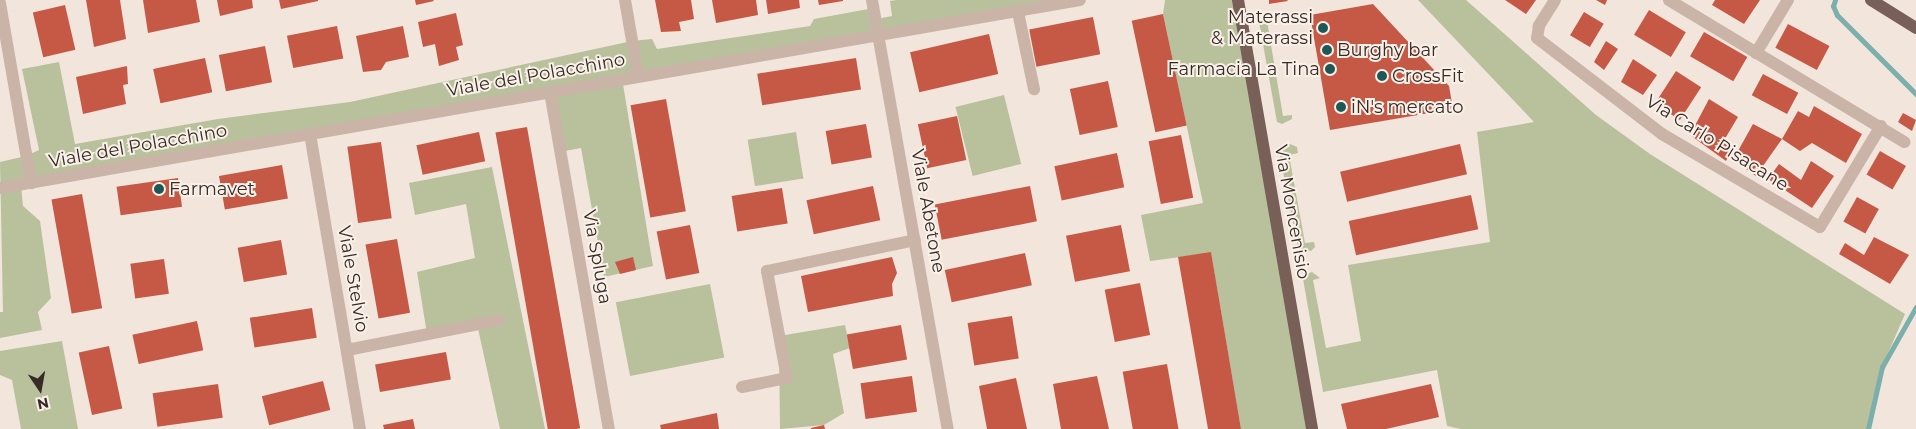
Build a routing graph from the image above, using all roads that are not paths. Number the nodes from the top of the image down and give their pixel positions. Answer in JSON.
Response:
{"nodes":[{"id":1,"x":625,"y":0,"type":"edge"},
{"id":2,"x":872,"y":0,"type":"edge"},
{"id":3,"x":1080,"y":0,"type":"edge"},
{"id":4,"x":1238,"y":0,"type":"edge"},
{"id":5,"x":1555,"y":0,"type":"edge"},
{"id":6,"x":1669,"y":0,"type":"edge"},
{"id":7,"x":1788,"y":0,"type":"edge"},
{"id":8,"x":1871,"y":0,"type":"edge"},
{"id":9,"x":0,"y":3,"type":"edge"},
{"id":10,"x":1018,"y":12,"type":"junction"},
{"id":11,"x":1916,"y":28,"type":"edge"},
{"id":12,"x":880,"y":37,"type":"junction"},
{"id":13,"x":1756,"y":53,"type":"junction"},
{"id":14,"x":638,"y":75,"type":"junction"},
{"id":15,"x":1034,"y":89,"type":"dead end"},
{"id":16,"x":550,"y":92,"type":"junction"},
{"id":17,"x":1881,"y":126,"type":"junction"},
{"id":18,"x":310,"y":134,"type":"junction"},
{"id":19,"x":1904,"y":142,"type":"dead end"},
{"id":20,"x":31,"y":183,"type":"junction"},
{"id":21,"x":0,"y":188,"type":"edge"},
{"id":22,"x":915,"y":240,"type":"junction"},
{"id":23,"x":500,"y":320,"type":"dead end"},
{"id":24,"x":347,"y":350,"type":"junction"},
{"id":25,"x":742,"y":386,"type":"dead end"},
{"id":26,"x":360,"y":429,"type":"edge"},
{"id":27,"x":609,"y":429,"type":"edge"},
{"id":28,"x":948,"y":429,"type":"edge"},
{"id":29,"x":1312,"y":429,"type":"edge"}],
"edges":[{"from":1,"to":14,"type":"street"},
{"from":2,"to":12,"type":"street","name":"Viale Abetone"},
{"from":3,"to":10,"type":"street","name":"Viale del Polacchino"},
{"from":4,"to":29,"type":"main road","name":"Via Moncenisio"},
{"from":5,"to":17,"type":"street","name":"Via Carlo Pisacane"},
{"from":6,"to":13,"type":"street"},
{"from":7,"to":13,"type":"street"},
{"from":8,"to":11,"type":"main road"},
{"from":9,"to":20,"type":"street"},
{"from":10,"to":12,"type":"street","name":"Viale del Polacchino"},
{"from":10,"to":15,"type":"street"},
{"from":12,"to":14,"type":"street","name":"Viale del Polacchino"},
{"from":12,"to":22,"type":"street","name":"Viale Abetone"},
{"from":13,"to":17,"type":"street"},
{"from":14,"to":16,"type":"street","name":"Viale del Polacchino"},
{"from":16,"to":18,"type":"street","name":"Viale del Polacchino"},
{"from":16,"to":27,"type":"street","name":"Via Spluga"},
{"from":17,"to":19,"type":"street"},
{"from":18,"to":20,"type":"street","name":"Viale del Polacchino"},
{"from":18,"to":24,"type":"street","name":"Viale Stelvio"},
{"from":20,"to":21,"type":"street","name":"Viale del Polacchino"},
{"from":22,"to":25,"type":"street"},
{"from":22,"to":28,"type":"street","name":"Viale Abetone"},
{"from":23,"to":24,"type":"street"},
{"from":24,"to":26,"type":"street","name":"Viale Stelvio"}]}
